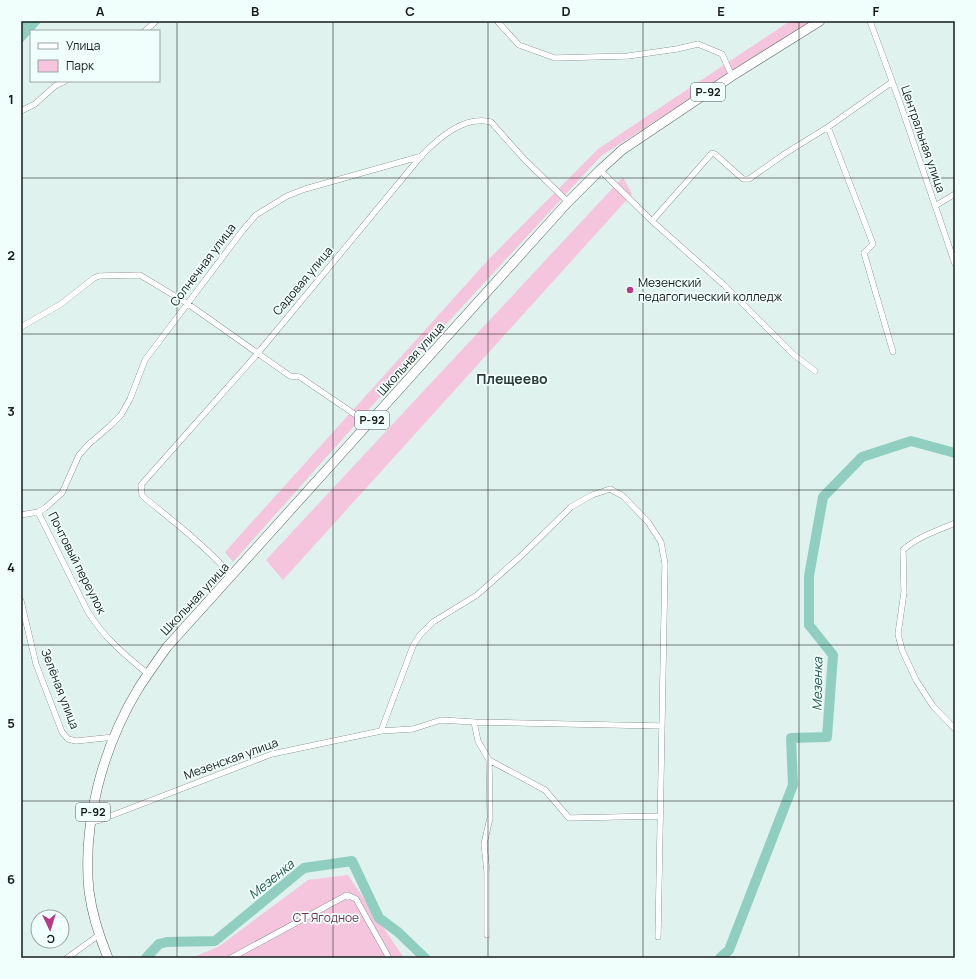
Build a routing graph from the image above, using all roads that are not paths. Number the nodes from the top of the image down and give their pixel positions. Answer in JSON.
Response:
{"nodes":[{"id":1,"x":156,"y":21,"type":"edge"},
{"id":2,"x":497,"y":21,"type":"edge"},
{"id":3,"x":820,"y":21,"type":"edge"},
{"id":4,"x":870,"y":21,"type":"edge"},
{"id":5,"x":146,"y":30,"type":"edge"},
{"id":6,"x":732,"y":76,"type":"junction"},
{"id":7,"x":63,"y":82,"type":"edge"},
{"id":8,"x":892,"y":82,"type":"junction"},
{"id":9,"x":21,"y":111,"type":"edge"},
{"id":10,"x":828,"y":127,"type":"junction"},
{"id":11,"x":422,"y":156,"type":"junction"},
{"id":12,"x":600,"y":170,"type":"junction"},
{"id":13,"x":955,"y":194,"type":"edge"},
{"id":14,"x":568,"y":202,"type":"junction"},
{"id":15,"x":935,"y":206,"type":"junction"},
{"id":16,"x":652,"y":221,"type":"junction"},
{"id":17,"x":955,"y":264,"type":"edge"},
{"id":18,"x":188,"y":304,"type":"junction"},
{"id":19,"x":21,"y":327,"type":"edge"},
{"id":20,"x":893,"y":352,"type":"dead end"},
{"id":21,"x":258,"y":353,"type":"junction"},
{"id":22,"x":815,"y":371,"type":"dead end"},
{"id":23,"x":369,"y":424,"type":"junction"},
{"id":24,"x":38,"y":512,"type":"junction"},
{"id":25,"x":21,"y":515,"type":"edge"},
{"id":26,"x":955,"y":523,"type":"edge"},
{"id":27,"x":232,"y":576,"type":"junction"},
{"id":28,"x":21,"y":601,"type":"edge"},
{"id":29,"x":148,"y":674,"type":"junction"},
{"id":30,"x":474,"y":722,"type":"junction"},
{"id":31,"x":662,"y":726,"type":"junction"},
{"id":32,"x":955,"y":729,"type":"edge"},
{"id":33,"x":381,"y":731,"type":"junction"},
{"id":34,"x":114,"y":738,"type":"junction"},
{"id":35,"x":489,"y":760,"type":"junction"},
{"id":36,"x":660,"y":816,"type":"junction"},
{"id":37,"x":91,"y":822,"type":"junction"},
{"id":38,"x":98,"y":935,"type":"junction"},
{"id":39,"x":487,"y":935,"type":"dead end"},
{"id":40,"x":658,"y":937,"type":"dead end"},
{"id":41,"x":67,"y":958,"type":"edge"},
{"id":42,"x":108,"y":958,"type":"edge"},
{"id":43,"x":231,"y":958,"type":"edge"},
{"id":44,"x":389,"y":958,"type":"edge"}],
"edges":[{"from":1,"to":5,"type":"street"},
{"from":2,"to":6,"type":"street"},
{"from":3,"to":6,"type":"main road","number":"Р-92"},
{"from":4,"to":8,"type":"street","name":"Центральная улица"},
{"from":6,"to":12,"type":"main road","number":"Р-92"},
{"from":7,"to":9,"type":"street"},
{"from":8,"to":10,"type":"street"},
{"from":8,"to":15,"type":"street","name":"Центральная улица"},
{"from":10,"to":16,"type":"street"},
{"from":10,"to":20,"type":"street"},
{"from":11,"to":14,"type":"street","name":"Садовая улица"},
{"from":11,"to":18,"type":"street","name":"Солнечная улица"},
{"from":11,"to":21,"type":"street","name":"Садовая улица"},
{"from":12,"to":14,"type":"main road","name":"Школьная улица","number":"Р-92"},
{"from":12,"to":16,"type":"street"},
{"from":13,"to":15,"type":"street"},
{"from":14,"to":23,"type":"main road","name":"Школьная улица","number":"Р-92"},
{"from":15,"to":17,"type":"street","name":"Центральная улица"},
{"from":16,"to":22,"type":"street"},
{"from":18,"to":19,"type":"street"},
{"from":18,"to":21,"type":"street"},
{"from":18,"to":24,"type":"street","name":"Солнечная улица"},
{"from":21,"to":23,"type":"street"},
{"from":21,"to":27,"type":"street","name":"Садовая улица"},
{"from":23,"to":27,"type":"main road","name":"Школьная улица","number":"Р-92"},
{"from":24,"to":25,"type":"street"},
{"from":24,"to":29,"type":"street","name":"Почтовый переулок"},
{"from":26,"to":32,"type":"street"},
{"from":27,"to":29,"type":"main road","name":"Школьная улица","number":"Р-92"},
{"from":28,"to":34,"type":"street","name":"Зелёная улица"},
{"from":29,"to":34,"type":"main road","number":"Р-92"},
{"from":30,"to":31,"type":"street","name":"Мезенская улица"},
{"from":30,"to":33,"type":"street","name":"Мезенская улица"},
{"from":30,"to":35,"type":"street"},
{"from":31,"to":33,"type":"street"},
{"from":31,"to":36,"type":"street"},
{"from":33,"to":37,"type":"street","name":"Мезенская улица"},
{"from":34,"to":37,"type":"main road","number":"Р-92"},
{"from":35,"to":36,"type":"street"},
{"from":35,"to":39,"type":"street"},
{"from":36,"to":40,"type":"street"},
{"from":37,"to":38,"type":"main road","number":"Р-92"},
{"from":38,"to":41,"type":"street"},
{"from":38,"to":42,"type":"main road","number":"Р-92"},
{"from":43,"to":44,"type":"street"}]}
